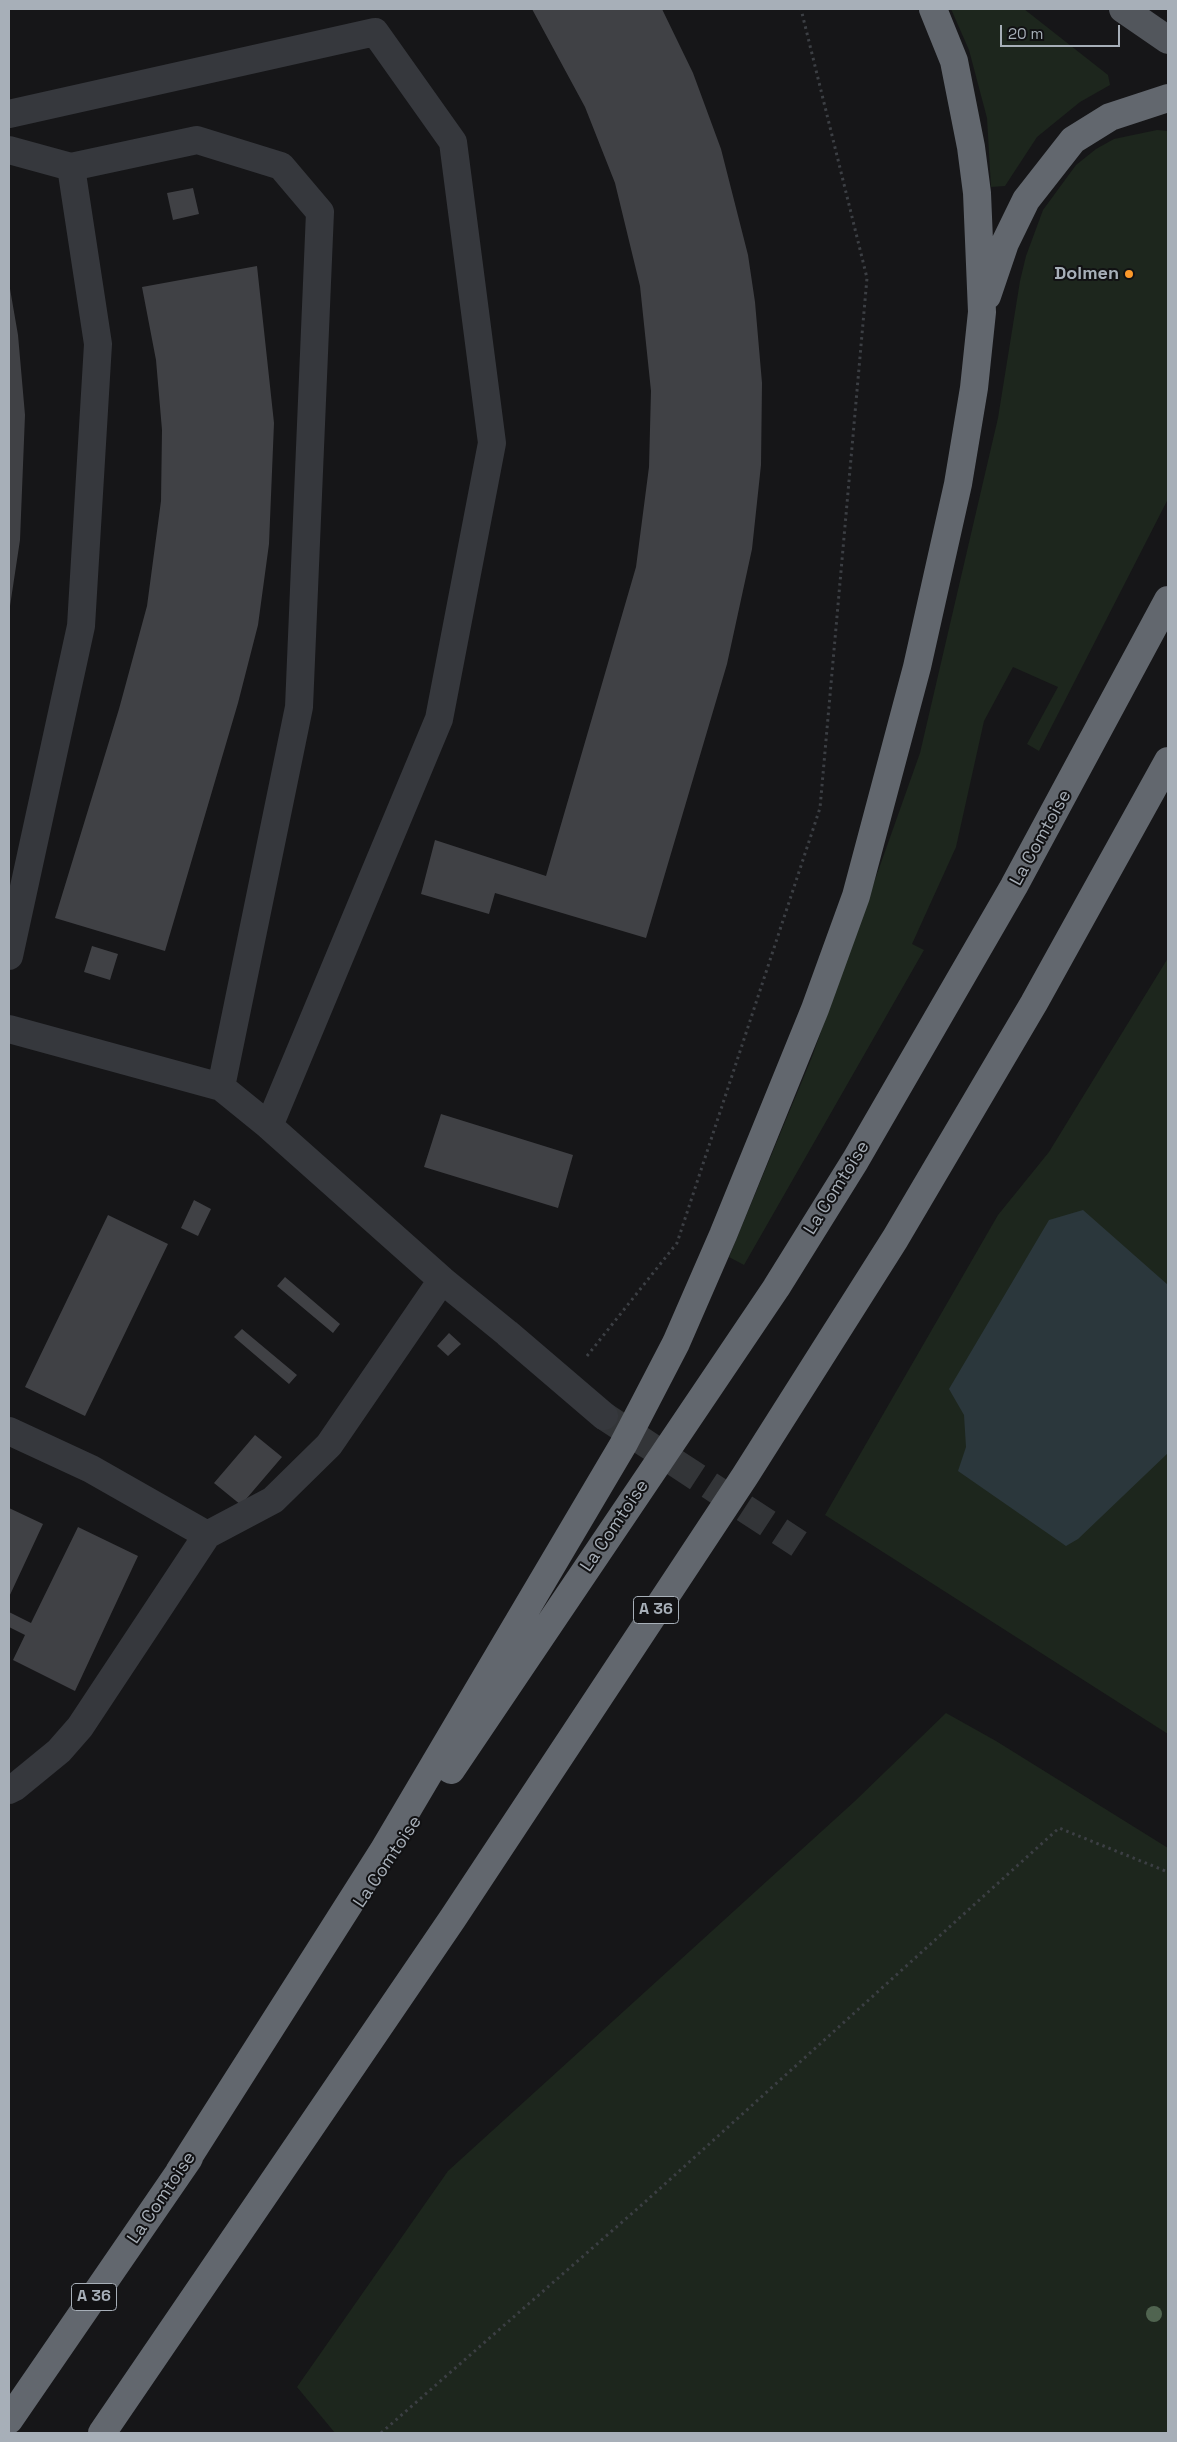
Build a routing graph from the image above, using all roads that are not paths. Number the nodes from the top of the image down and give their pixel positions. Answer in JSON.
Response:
{"nodes":[{"id":1,"x":933,"y":9,"type":"edge"},
{"id":2,"x":1124,"y":9,"type":"edge"},
{"id":3,"x":1168,"y":40,"type":"edge"},
{"id":4,"x":1168,"y":98,"type":"edge"},
{"id":5,"x":9,"y":114,"type":"edge"},
{"id":6,"x":9,"y":150,"type":"edge"},
{"id":7,"x":71,"y":168,"type":"junction"},
{"id":8,"x":982,"y":312,"type":"junction"},
{"id":9,"x":1168,"y":600,"type":"edge"},
{"id":10,"x":1168,"y":760,"type":"edge"},
{"id":11,"x":9,"y":956,"type":"edge"},
{"id":12,"x":9,"y":1029,"type":"edge"},
{"id":13,"x":221,"y":1087,"type":"junction"},
{"id":14,"x":269,"y":1126,"type":"junction"},
{"id":15,"x":442,"y":1280,"type":"junction"},
{"id":16,"x":604,"y":1416,"type":"tunnel mouth"},
{"id":17,"x":9,"y":1431,"type":"edge"},
{"id":18,"x":208,"y":1535,"type":"junction"},
{"id":19,"x":9,"y":1790,"type":"edge"},
{"id":20,"x":179,"y":2172,"type":"junction"},
{"id":21,"x":9,"y":2420,"type":"edge"},
{"id":22,"x":102,"y":2433,"type":"edge"}],
"edges":[{"from":1,"to":8,"type":"highway"},
{"from":2,"to":3,"type":"main road"},
{"from":4,"to":8,"type":"highway"},
{"from":5,"to":14,"type":"lane"},
{"from":6,"to":7,"type":"lane"},
{"from":7,"to":11,"type":"lane"},
{"from":7,"to":13,"type":"lane"},
{"from":8,"to":20,"type":"highway"},
{"from":9,"to":20,"type":"highway","name":"La Comtoise","number":"A 36"},
{"from":10,"to":22,"type":"highway","number":"A 36"},
{"from":12,"to":13,"type":"lane"},
{"from":13,"to":14,"type":"lane"},
{"from":14,"to":15,"type":"lane"},
{"from":15,"to":16,"type":"lane"},
{"from":15,"to":18,"type":"lane"},
{"from":17,"to":18,"type":"lane"},
{"from":18,"to":19,"type":"lane"},
{"from":20,"to":21,"type":"highway","name":"La Comtoise","number":"A 36"}]}
